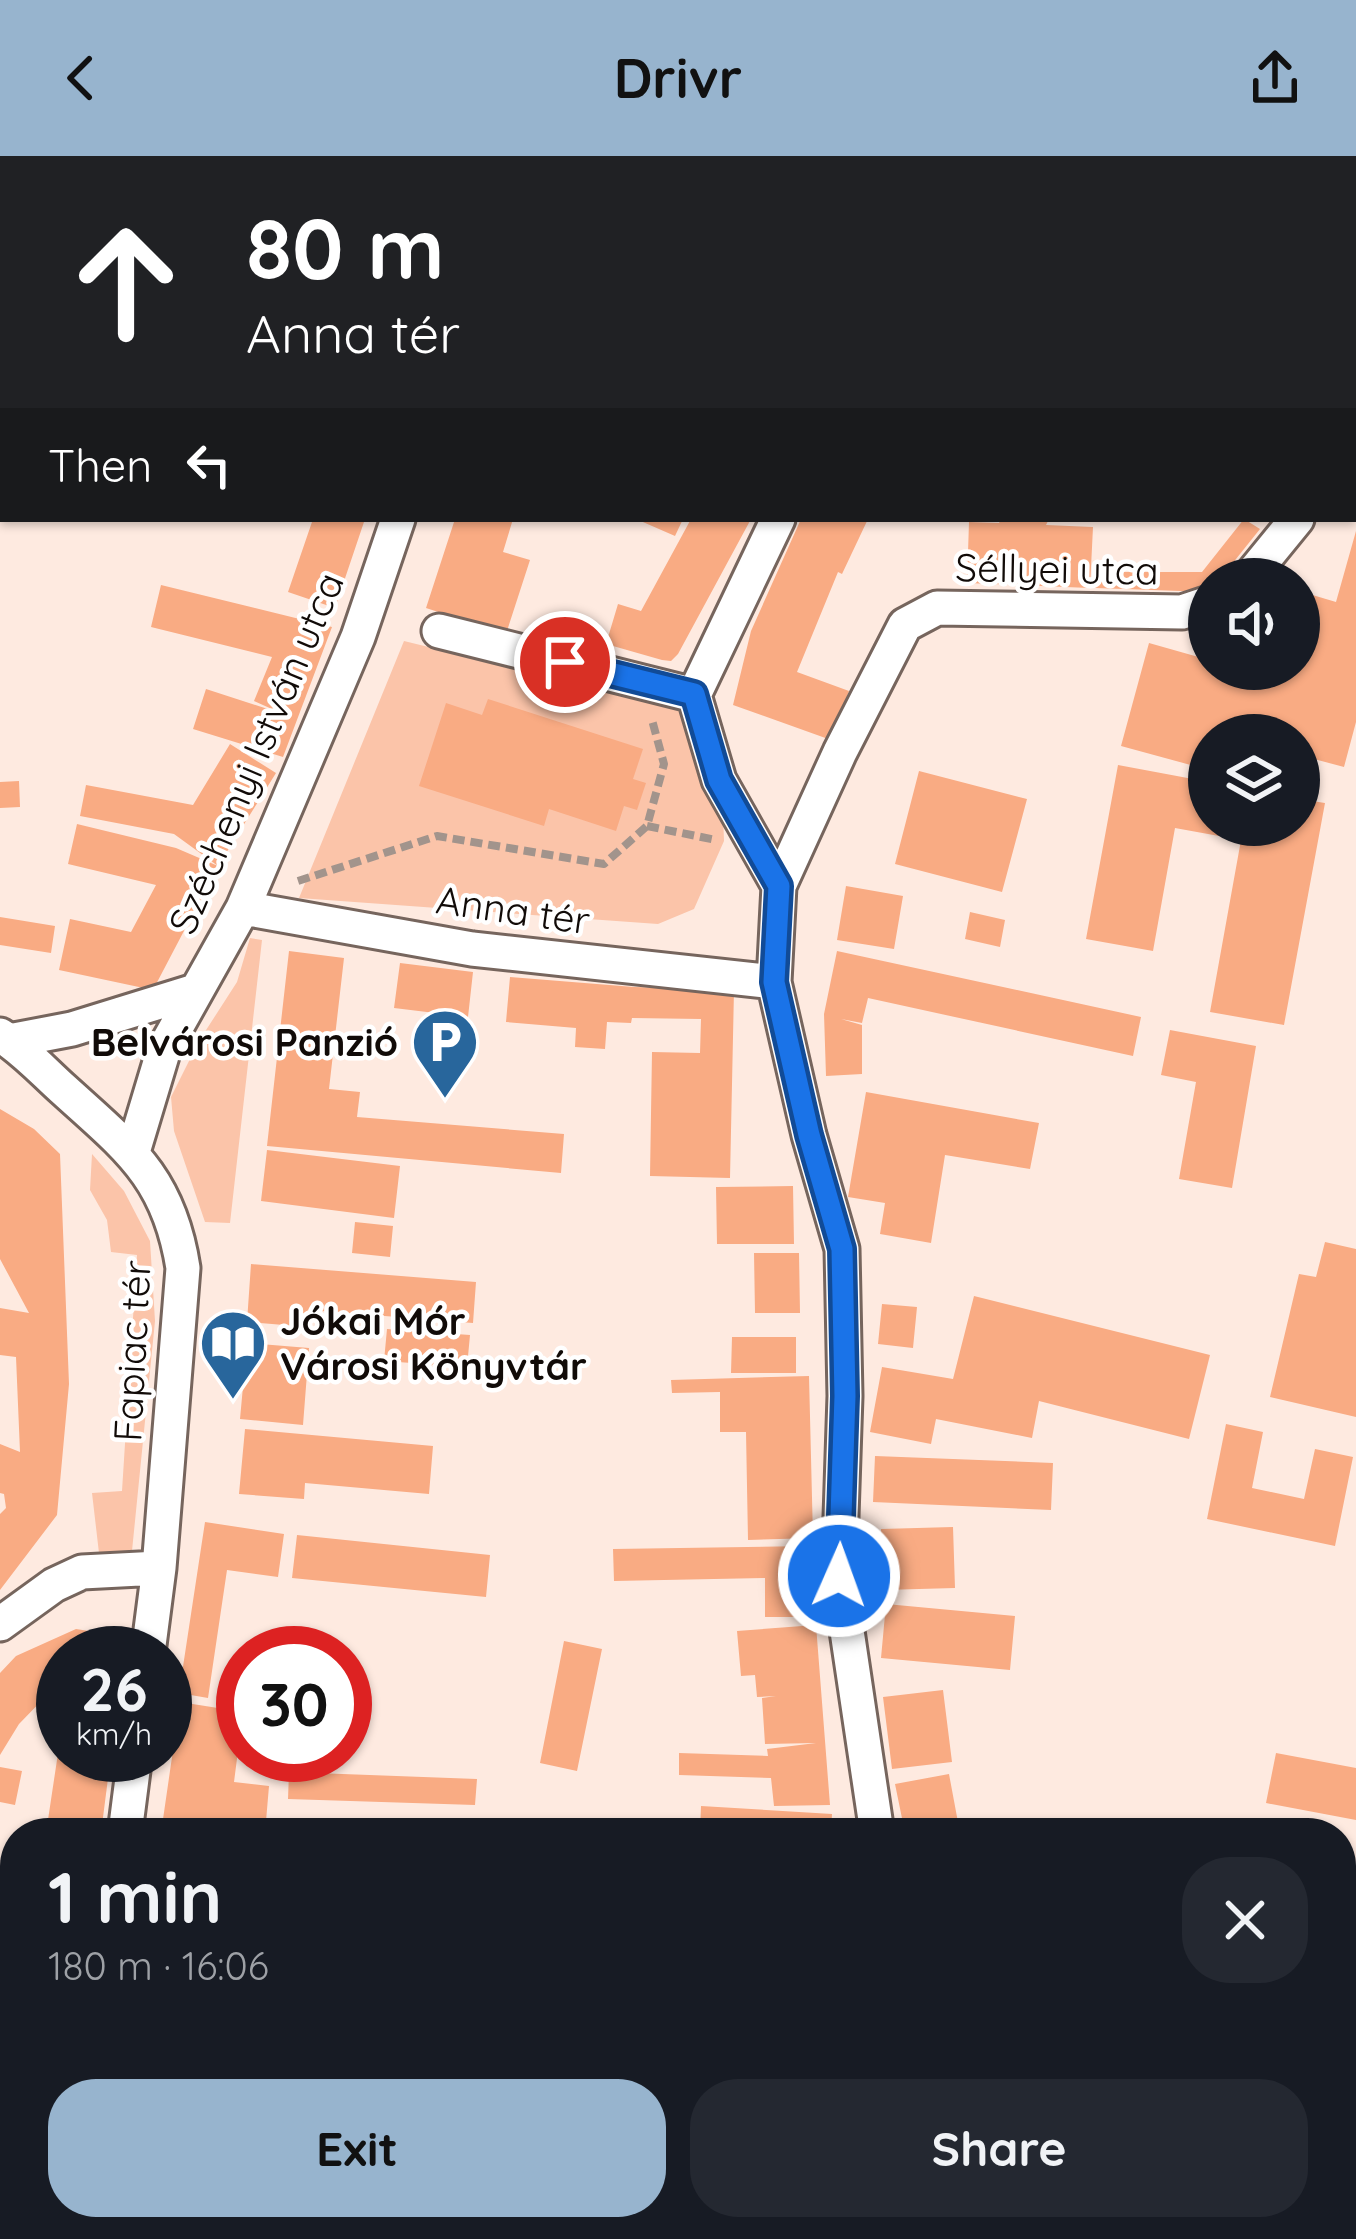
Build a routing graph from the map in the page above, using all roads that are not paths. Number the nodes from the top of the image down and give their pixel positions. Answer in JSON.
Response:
{"nodes":[{"id":1,"x":397,"y":522,"type":"edge"},
{"id":2,"x":777,"y":522,"type":"edge"},
{"id":3,"x":1295,"y":522,"type":"edge"},
{"id":4,"x":1265,"y":558,"type":"edge"},
{"id":5,"x":1188,"y":610,"type":"edge"},
{"id":6,"x":439,"y":631,"type":"dead end"},
{"id":7,"x":694,"y":694,"type":"junction"},
{"id":8,"x":779,"y":886,"type":"junction"},
{"id":9,"x":243,"y":908,"type":"junction"},
{"id":10,"x":774,"y":982,"type":"junction"},
{"id":11,"x":195,"y":991,"type":"junction"},
{"id":12,"x":5,"y":1038,"type":"edge"},
{"id":13,"x":133,"y":1152,"type":"junction"},
{"id":14,"x":159,"y":1568,"type":"junction"},
{"id":15,"x":0,"y":1624,"type":"edge"},
{"id":16,"x":151,"y":1626,"type":"edge"},
{"id":17,"x":132,"y":1782,"type":"edge"},
{"id":18,"x":127,"y":1818,"type":"edge"},
{"id":19,"x":875,"y":1818,"type":"edge"}],
"edges":[{"from":1,"to":9,"type":"street","name":"Széchenyi István utca"},
{"from":2,"to":7,"type":"street"},
{"from":3,"to":4,"type":"street"},
{"from":5,"to":8,"type":"street","name":"Séllyei utca"},
{"from":6,"to":7,"type":"street"},
{"from":7,"to":8,"type":"street"},
{"from":8,"to":10,"type":"street"},
{"from":9,"to":10,"type":"street","name":"Anna tér"},
{"from":9,"to":11,"type":"street","name":"Széchenyi István utca"},
{"from":10,"to":19,"type":"street"},
{"from":11,"to":12,"type":"street"},
{"from":11,"to":13,"type":"street","name":"Széchenyi István utca"},
{"from":12,"to":13,"type":"street","name":"Fapiac tér"},
{"from":13,"to":14,"type":"street","name":"Fapiac tér"},
{"from":14,"to":15,"type":"street"},
{"from":14,"to":16,"type":"street","name":"Fapiac tér"},
{"from":17,"to":18,"type":"street"}]}
